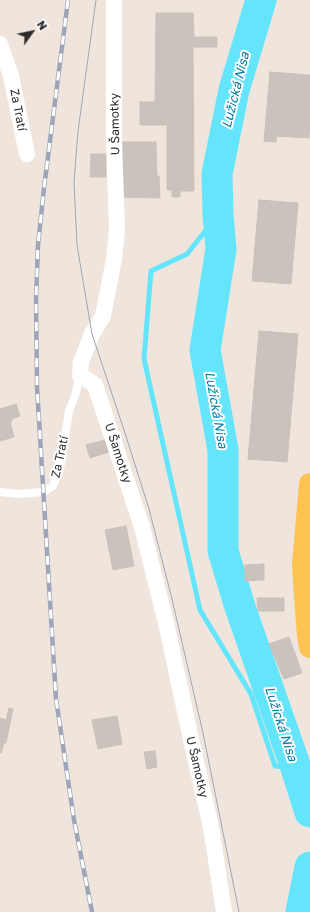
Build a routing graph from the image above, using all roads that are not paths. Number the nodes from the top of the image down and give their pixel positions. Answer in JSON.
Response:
{"nodes":[{"id":1,"x":114,"y":0,"type":"edge"},
{"id":2,"x":0,"y":44,"type":"edge"},
{"id":3,"x":27,"y":154,"type":"dead end"},
{"id":4,"x":80,"y":375,"type":"junction"},
{"id":5,"x":310,"y":484,"type":"edge"},
{"id":6,"x":0,"y":492,"type":"edge"},
{"id":7,"x":310,"y":647,"type":"edge"},
{"id":8,"x":224,"y":912,"type":"edge"}],
"edges":[{"from":1,"to":4,"type":"street","name":"U Šamotky"},
{"from":2,"to":3,"type":"street","name":"Za Tratí"},
{"from":4,"to":6,"type":"lane","name":"Za Tratí"},
{"from":4,"to":8,"type":"street","name":"U Šamotky"},
{"from":5,"to":7,"type":"main road"}]}
